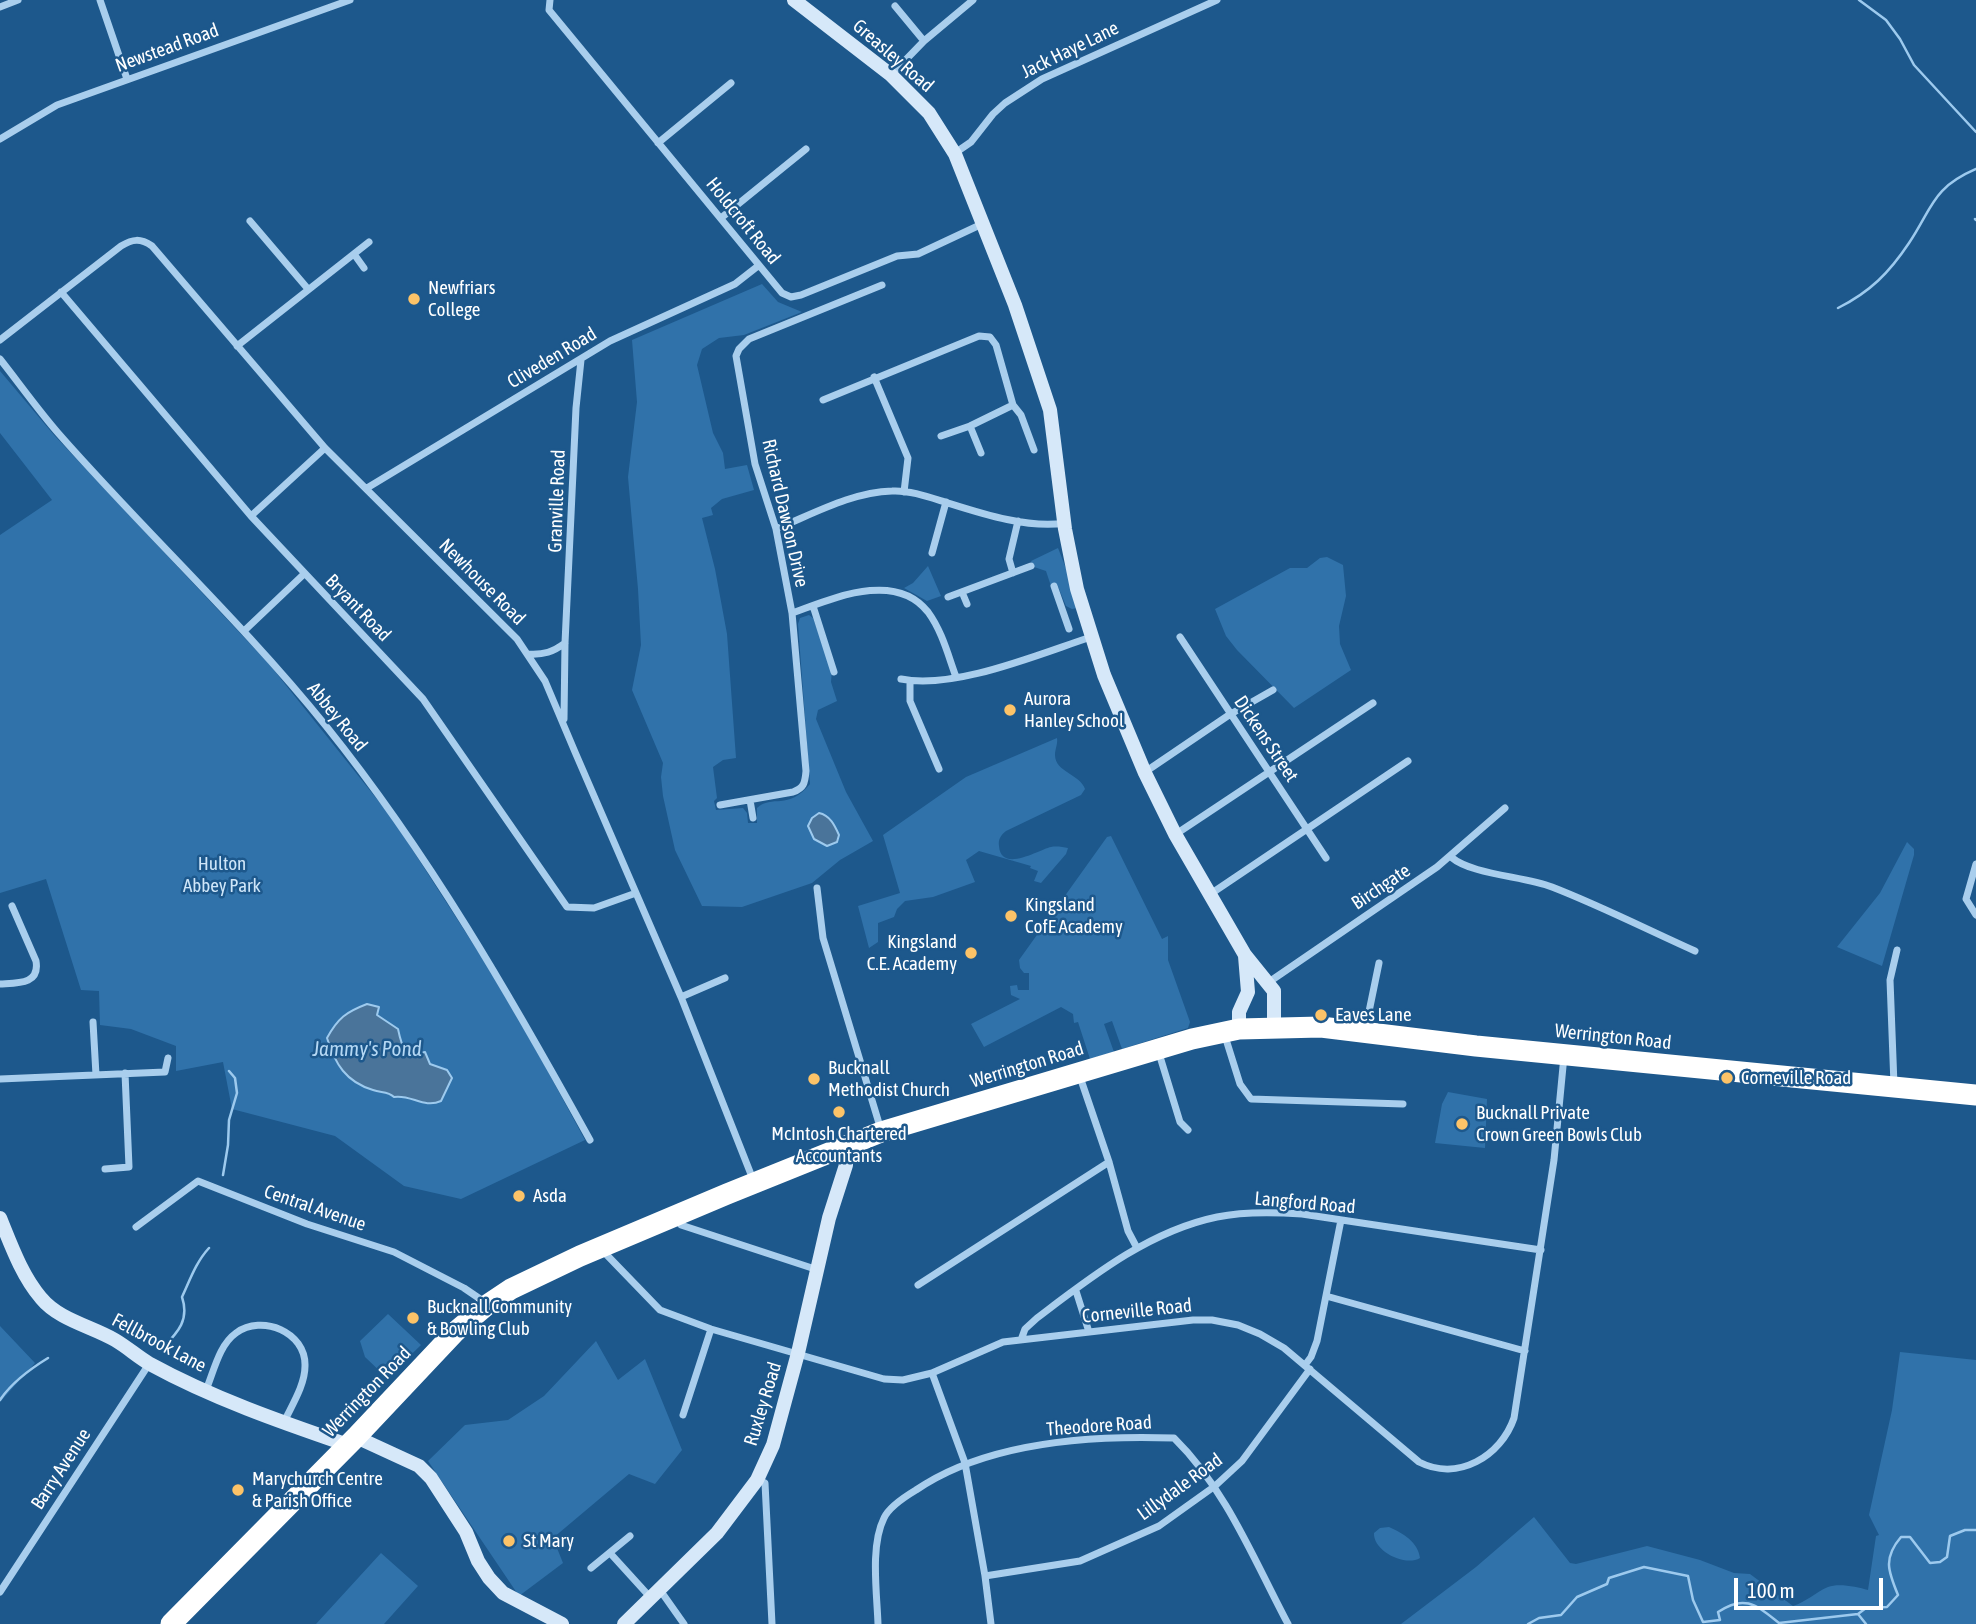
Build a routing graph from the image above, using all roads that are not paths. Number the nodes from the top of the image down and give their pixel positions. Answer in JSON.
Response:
{"nodes":[{"id":1,"x":18,"y":0,"type":"edge"},
{"id":2,"x":100,"y":0,"type":"edge"},
{"id":3,"x":350,"y":0,"type":"edge"},
{"id":4,"x":550,"y":0,"type":"edge"},
{"id":5,"x":794,"y":0,"type":"edge"},
{"id":6,"x":973,"y":0,"type":"edge"},
{"id":7,"x":1217,"y":0,"type":"edge"},
{"id":8,"x":895,"y":6,"type":"dead end"},
{"id":9,"x":0,"y":7,"type":"edge"},
{"id":10,"x":924,"y":41,"type":"junction"},
{"id":11,"x":891,"y":75,"type":"junction"},
{"id":12,"x":127,"y":79,"type":"junction"},
{"id":13,"x":731,"y":83,"type":"dead end"},
{"id":14,"x":0,"y":139,"type":"edge"},
{"id":15,"x":658,"y":143,"type":"junction"},
{"id":16,"x":806,"y":149,"type":"dead end"},
{"id":17,"x":955,"y":154,"type":"junction"},
{"id":18,"x":721,"y":218,"type":"junction"},
{"id":19,"x":250,"y":220,"type":"dead end"},
{"id":20,"x":982,"y":224,"type":"junction"},
{"id":21,"x":369,"y":242,"type":"dead end"},
{"id":22,"x":354,"y":254,"type":"junction"},
{"id":23,"x":758,"y":266,"type":"junction"},
{"id":24,"x":364,"y":268,"type":"dead end"},
{"id":25,"x":881,"y":285,"type":"dead end"},
{"id":26,"x":308,"y":289,"type":"junction"},
{"id":27,"x":61,"y":292,"type":"junction"},
{"id":28,"x":0,"y":341,"type":"edge"},
{"id":29,"x":237,"y":346,"type":"junction"},
{"id":30,"x":0,"y":359,"type":"edge"},
{"id":31,"x":581,"y":360,"type":"junction"},
{"id":32,"x":874,"y":377,"type":"junction"},
{"id":33,"x":822,"y":400,"type":"dead end"},
{"id":34,"x":1013,"y":405,"type":"junction"},
{"id":35,"x":970,"y":426,"type":"junction"},
{"id":36,"x":941,"y":436,"type":"dead end"},
{"id":37,"x":325,"y":448,"type":"junction"},
{"id":38,"x":1034,"y":450,"type":"dead end"},
{"id":39,"x":981,"y":453,"type":"dead end"},
{"id":40,"x":366,"y":488,"type":"junction"},
{"id":41,"x":904,"y":492,"type":"junction"},
{"id":42,"x":946,"y":502,"type":"junction"},
{"id":43,"x":251,"y":516,"type":"junction"},
{"id":44,"x":1018,"y":521,"type":"junction"},
{"id":45,"x":1065,"y":526,"type":"junction"},
{"id":46,"x":776,"y":529,"type":"junction"},
{"id":47,"x":932,"y":553,"type":"dead end"},
{"id":48,"x":1031,"y":566,"type":"dead end"},
{"id":49,"x":1013,"y":573,"type":"junction"},
{"id":50,"x":304,"y":574,"type":"junction"},
{"id":51,"x":1054,"y":586,"type":"dead end"},
{"id":52,"x":962,"y":592,"type":"junction"},
{"id":53,"x":948,"y":597,"type":"dead end"},
{"id":54,"x":967,"y":604,"type":"dead end"},
{"id":55,"x":813,"y":606,"type":"junction"},
{"id":56,"x":792,"y":612,"type":"junction"},
{"id":57,"x":1083,"y":612,"type":"junction"},
{"id":58,"x":1065,"y":617,"type":"junction"},
{"id":59,"x":1069,"y":629,"type":"dead end"},
{"id":60,"x":244,"y":631,"type":"junction"},
{"id":61,"x":1091,"y":637,"type":"junction"},
{"id":62,"x":1180,"y":637,"type":"dead end"},
{"id":63,"x":565,"y":643,"type":"junction"},
{"id":64,"x":528,"y":654,"type":"junction"},
{"id":65,"x":834,"y":672,"type":"dead end"},
{"id":66,"x":956,"y":677,"type":"junction"},
{"id":67,"x":901,"y":679,"type":"dead end"},
{"id":68,"x":910,"y":681,"type":"junction"},
{"id":69,"x":1273,"y":690,"type":"dead end"},
{"id":70,"x":1373,"y":703,"type":"dead end"},
{"id":71,"x":1229,"y":715,"type":"junction"},
{"id":72,"x":564,"y":721,"type":"junction"},
{"id":73,"x":1408,"y":761,"type":"dead end"},
{"id":74,"x":939,"y":769,"type":"dead end"},
{"id":75,"x":1269,"y":772,"type":"junction"},
{"id":76,"x":1145,"y":773,"type":"junction"},
{"id":77,"x":750,"y":800,"type":"junction"},
{"id":78,"x":720,"y":805,"type":"dead end"},
{"id":79,"x":1505,"y":807,"type":"dead end"},
{"id":80,"x":753,"y":818,"type":"dead end"},
{"id":81,"x":1308,"y":830,"type":"junction"},
{"id":82,"x":1175,"y":834,"type":"junction"},
{"id":83,"x":1451,"y":856,"type":"junction"},
{"id":84,"x":1326,"y":859,"type":"dead end"},
{"id":85,"x":1976,"y":864,"type":"edge"},
{"id":86,"x":817,"y":888,"type":"dead end"},
{"id":87,"x":636,"y":893,"type":"junction"},
{"id":88,"x":1209,"y":895,"type":"junction"},
{"id":89,"x":12,"y":906,"type":"dead end"},
{"id":90,"x":1976,"y":915,"type":"edge"},
{"id":91,"x":1897,"y":950,"type":"dead end"},
{"id":92,"x":1695,"y":951,"type":"dead end"},
{"id":93,"x":1245,"y":954,"type":"junction"},
{"id":94,"x":1379,"y":963,"type":"dead end"},
{"id":95,"x":725,"y":978,"type":"dead end"},
{"id":96,"x":1269,"y":982,"type":"junction"},
{"id":97,"x":0,"y":984,"type":"edge"},
{"id":98,"x":681,"y":997,"type":"junction"},
{"id":99,"x":93,"y":1022,"type":"dead end"},
{"id":100,"x":1274,"y":1027,"type":"junction"},
{"id":101,"x":1232,"y":1031,"type":"junction"},
{"id":102,"x":1365,"y":1031,"type":"junction"},
{"id":103,"x":1158,"y":1049,"type":"junction"},
{"id":104,"x":1564,"y":1055,"type":"junction"},
{"id":105,"x":168,"y":1058,"type":"dead end"},
{"id":106,"x":125,"y":1073,"type":"junction"},
{"id":107,"x":1079,"y":1074,"type":"junction"},
{"id":108,"x":96,"y":1075,"type":"junction"},
{"id":109,"x":0,"y":1079,"type":"edge"},
{"id":110,"x":1894,"y":1088,"type":"junction"},
{"id":111,"x":1976,"y":1095,"type":"edge"},
{"id":112,"x":1403,"y":1104,"type":"dead end"},
{"id":113,"x":1188,"y":1130,"type":"dead end"},
{"id":114,"x":881,"y":1132,"type":"junction"},
{"id":115,"x":590,"y":1140,"type":"dead end"},
{"id":116,"x":841,"y":1147,"type":"junction"},
{"id":117,"x":1109,"y":1162,"type":"junction"},
{"id":118,"x":105,"y":1169,"type":"dead end"},
{"id":119,"x":754,"y":1183,"type":"junction"},
{"id":120,"x":675,"y":1215,"type":"junction"},
{"id":121,"x":0,"y":1217,"type":"edge"},
{"id":122,"x":1341,"y":1220,"type":"junction"},
{"id":123,"x":136,"y":1227,"type":"dead end"},
{"id":124,"x":600,"y":1247,"type":"junction"},
{"id":125,"x":1137,"y":1248,"type":"junction"},
{"id":126,"x":1541,"y":1250,"type":"junction"},
{"id":127,"x":818,"y":1270,"type":"junction"},
{"id":128,"x":918,"y":1285,"type":"dead end"},
{"id":129,"x":1076,"y":1291,"type":"junction"},
{"id":130,"x":1326,"y":1296,"type":"junction"},
{"id":131,"x":487,"y":1305,"type":"junction"},
{"id":132,"x":711,"y":1329,"type":"junction"},
{"id":133,"x":1089,"y":1332,"type":"junction"},
{"id":134,"x":1021,"y":1340,"type":"junction"},
{"id":135,"x":1525,"y":1351,"type":"junction"},
{"id":136,"x":798,"y":1353,"type":"junction"},
{"id":137,"x":149,"y":1363,"type":"junction"},
{"id":138,"x":1308,"y":1367,"type":"junction"},
{"id":139,"x":932,"y":1373,"type":"junction"},
{"id":140,"x":206,"y":1390,"type":"junction"},
{"id":141,"x":683,"y":1415,"type":"dead end"},
{"id":142,"x":284,"y":1423,"type":"junction"},
{"id":143,"x":352,"y":1441,"type":"junction"},
{"id":144,"x":965,"y":1463,"type":"junction"},
{"id":145,"x":757,"y":1480,"type":"junction"},
{"id":146,"x":1215,"y":1486,"type":"junction"},
{"id":147,"x":629,"y":1536,"type":"dead end"},
{"id":148,"x":610,"y":1553,"type":"junction"},
{"id":149,"x":591,"y":1568,"type":"dead end"},
{"id":150,"x":985,"y":1576,"type":"junction"},
{"id":151,"x":0,"y":1592,"type":"edge"},
{"id":152,"x":655,"y":1593,"type":"junction"},
{"id":153,"x":171,"y":1624,"type":"edge"},
{"id":154,"x":562,"y":1624,"type":"edge"},
{"id":155,"x":624,"y":1624,"type":"edge"},
{"id":156,"x":684,"y":1624,"type":"edge"},
{"id":157,"x":772,"y":1624,"type":"edge"},
{"id":158,"x":877,"y":1624,"type":"edge"},
{"id":159,"x":991,"y":1624,"type":"edge"},
{"id":160,"x":1288,"y":1624,"type":"edge"}],
"edges":[{"from":1,"to":9,"type":"street"},
{"from":2,"to":12,"type":"street"},
{"from":3,"to":12,"type":"street","name":"Newstead Road"},
{"from":4,"to":15,"type":"street","name":"Holdcroft Road"},
{"from":5,"to":11,"type":"street","name":"Greasley Road"},
{"from":6,"to":10,"type":"street"},
{"from":7,"to":17,"type":"street","name":"Jack Haye Lane"},
{"from":8,"to":10,"type":"street"},
{"from":10,"to":11,"type":"street"},
{"from":11,"to":17,"type":"street","name":"Greasley Road"},
{"from":12,"to":14,"type":"street","name":"Newstead Road"},
{"from":13,"to":15,"type":"street"},
{"from":15,"to":18,"type":"street","name":"Holdcroft Road"},
{"from":16,"to":18,"type":"street"},
{"from":17,"to":20,"type":"street","name":"Greasley Road"},
{"from":18,"to":23,"type":"street","name":"Holdcroft Road"},
{"from":19,"to":26,"type":"street"},
{"from":20,"to":23,"type":"street","name":"Holdcroft Road"},
{"from":20,"to":45,"type":"street","name":"Greasley Road"},
{"from":21,"to":22,"type":"street"},
{"from":22,"to":24,"type":"street"},
{"from":22,"to":26,"type":"street"},
{"from":23,"to":31,"type":"street","name":"Cliveden Road"},
{"from":25,"to":46,"type":"street","name":"Richard Dawson Drive"},
{"from":26,"to":29,"type":"street"},
{"from":27,"to":28,"type":"street","name":"Newhouse Road"},
{"from":27,"to":29,"type":"street","name":"Newhouse Road"},
{"from":27,"to":43,"type":"street","name":"Bryant Road"},
{"from":29,"to":37,"type":"street","name":"Newhouse Road"},
{"from":30,"to":60,"type":"street","name":"Abbey Road"},
{"from":31,"to":40,"type":"street","name":"Cliveden Road"},
{"from":31,"to":63,"type":"street","name":"Granville Road"},
{"from":32,"to":33,"type":"street"},
{"from":32,"to":34,"type":"street"},
{"from":32,"to":41,"type":"street"},
{"from":34,"to":35,"type":"street"},
{"from":34,"to":38,"type":"street"},
{"from":35,"to":36,"type":"street"},
{"from":35,"to":39,"type":"street"},
{"from":37,"to":40,"type":"street","name":"Newhouse Road"},
{"from":37,"to":43,"type":"street"},
{"from":40,"to":64,"type":"street","name":"Newhouse Road"},
{"from":41,"to":42,"type":"street"},
{"from":41,"to":46,"type":"street"},
{"from":42,"to":44,"type":"street"},
{"from":42,"to":47,"type":"street"},
{"from":43,"to":50,"type":"street","name":"Bryant Road"},
{"from":44,"to":45,"type":"street"},
{"from":44,"to":49,"type":"street"},
{"from":45,"to":57,"type":"street"},
{"from":46,"to":56,"type":"street","name":"Richard Dawson Drive"},
{"from":48,"to":49,"type":"street"},
{"from":49,"to":52,"type":"street"},
{"from":50,"to":60,"type":"street"},
{"from":50,"to":87,"type":"street","name":"Bryant Road"},
{"from":51,"to":58,"type":"street"},
{"from":52,"to":53,"type":"street"},
{"from":52,"to":54,"type":"street"},
{"from":55,"to":56,"type":"street"},
{"from":55,"to":65,"type":"street"},
{"from":55,"to":66,"type":"street"},
{"from":56,"to":77,"type":"street","name":"Richard Dawson Drive"},
{"from":57,"to":58,"type":"street"},
{"from":57,"to":61,"type":"street"},
{"from":58,"to":59,"type":"street"},
{"from":60,"to":115,"type":"street","name":"Abbey Road"},
{"from":61,"to":66,"type":"street"},
{"from":61,"to":76,"type":"street"},
{"from":62,"to":71,"type":"street","name":"Dickens Street"},
{"from":63,"to":64,"type":"street"},
{"from":63,"to":72,"type":"street","name":"Granville Road"},
{"from":64,"to":72,"type":"street","name":"Newhouse Road"},
{"from":66,"to":68,"type":"street"},
{"from":67,"to":68,"type":"street"},
{"from":68,"to":74,"type":"street"},
{"from":69,"to":71,"type":"street"},
{"from":70,"to":75,"type":"street"},
{"from":71,"to":75,"type":"street","name":"Dickens Street"},
{"from":71,"to":76,"type":"street"},
{"from":72,"to":87,"type":"street","name":"Newhouse Road"},
{"from":73,"to":81,"type":"street"},
{"from":75,"to":81,"type":"street","name":"Dickens Street"},
{"from":75,"to":82,"type":"street"},
{"from":76,"to":82,"type":"street"},
{"from":77,"to":78,"type":"street","name":"Richard Dawson Drive"},
{"from":77,"to":80,"type":"street"},
{"from":79,"to":83,"type":"street","name":"Birchgate"},
{"from":81,"to":84,"type":"street","name":"Dickens Street"},
{"from":81,"to":88,"type":"street"},
{"from":82,"to":88,"type":"street"},
{"from":83,"to":92,"type":"street"},
{"from":83,"to":96,"type":"street","name":"Birchgate"},
{"from":85,"to":90,"type":"street"},
{"from":86,"to":114,"type":"street"},
{"from":87,"to":98,"type":"street","name":"Newhouse Road"},
{"from":88,"to":93,"type":"street"},
{"from":89,"to":97,"type":"street"},
{"from":91,"to":110,"type":"street"},
{"from":93,"to":96,"type":"street"},
{"from":93,"to":101,"type":"street"},
{"from":94,"to":102,"type":"street"},
{"from":95,"to":98,"type":"street"},
{"from":96,"to":100,"type":"street"},
{"from":98,"to":119,"type":"street","name":"Newhouse Road"},
{"from":99,"to":108,"type":"street"},
{"from":100,"to":101,"type":"highway","name":"Werrington Road"},
{"from":100,"to":102,"type":"highway","name":"Werrington Road"},
{"from":101,"to":103,"type":"highway","name":"Werrington Road"},
{"from":101,"to":112,"type":"street"},
{"from":102,"to":104,"type":"highway","name":"Werrington Road"},
{"from":103,"to":107,"type":"highway","name":"Werrington Road"},
{"from":103,"to":113,"type":"street"},
{"from":104,"to":110,"type":"highway","name":"Werrington Road"},
{"from":104,"to":126,"type":"street","name":"Corneville Road"},
{"from":105,"to":106,"type":"street"},
{"from":106,"to":108,"type":"street"},
{"from":106,"to":118,"type":"street"},
{"from":107,"to":114,"type":"highway","name":"Werrington Road"},
{"from":107,"to":117,"type":"street"},
{"from":108,"to":109,"type":"street"},
{"from":110,"to":111,"type":"highway","name":"Werrington Road"},
{"from":114,"to":116,"type":"highway","name":"Werrington Road"},
{"from":116,"to":119,"type":"highway","name":"Werrington Road"},
{"from":116,"to":127,"type":"street","name":"Ruxley Road"},
{"from":117,"to":125,"type":"street"},
{"from":117,"to":128,"type":"street"},
{"from":119,"to":120,"type":"highway","name":"Werrington Road"},
{"from":120,"to":124,"type":"highway","name":"Werrington Road"},
{"from":120,"to":127,"type":"street"},
{"from":121,"to":137,"type":"street","name":"Fellbrook Lane"},
{"from":122,"to":125,"type":"street","name":"Langford Road"},
{"from":122,"to":126,"type":"street","name":"Langford Road"},
{"from":122,"to":130,"type":"street","name":"Lillydale Road"},
{"from":123,"to":131,"type":"street","name":"Central Avenue"},
{"from":124,"to":131,"type":"highway","name":"Werrington Road"},
{"from":124,"to":132,"type":"street","name":"Corneville Road"},
{"from":125,"to":129,"type":"street","name":"Langford Road"},
{"from":126,"to":135,"type":"street","name":"Corneville Road"},
{"from":127,"to":136,"type":"street","name":"Ruxley Road"},
{"from":129,"to":133,"type":"street"},
{"from":129,"to":134,"type":"street","name":"Langford Road"},
{"from":130,"to":135,"type":"street"},
{"from":130,"to":138,"type":"street","name":"Lillydale Road"},
{"from":131,"to":143,"type":"highway","name":"Werrington Road"},
{"from":132,"to":136,"type":"street","name":"Corneville Road"},
{"from":132,"to":141,"type":"street"},
{"from":133,"to":134,"type":"street","name":"Corneville Road"},
{"from":133,"to":138,"type":"street","name":"Corneville Road"},
{"from":134,"to":139,"type":"street","name":"Corneville Road"},
{"from":135,"to":138,"type":"street","name":"Corneville Road"},
{"from":136,"to":139,"type":"street","name":"Corneville Road"},
{"from":136,"to":145,"type":"street","name":"Ruxley Road"},
{"from":137,"to":140,"type":"street","name":"Fellbrook Lane"},
{"from":137,"to":151,"type":"street","name":"Barry Avenue"},
{"from":138,"to":146,"type":"street","name":"Lillydale Road"},
{"from":139,"to":144,"type":"street"},
{"from":140,"to":142,"type":"street","name":"Fellbrook Lane"},
{"from":140,"to":142,"type":"street"},
{"from":142,"to":143,"type":"street","name":"Fellbrook Lane"},
{"from":143,"to":153,"type":"highway","name":"Werrington Road"},
{"from":143,"to":154,"type":"street","name":"Fellbrook Lane"},
{"from":144,"to":146,"type":"street","name":"Theodore Road"},
{"from":144,"to":150,"type":"street"},
{"from":144,"to":158,"type":"street"},
{"from":145,"to":152,"type":"street","name":"Ruxley Road"},
{"from":145,"to":157,"type":"street"},
{"from":146,"to":150,"type":"street","name":"Lillydale Road"},
{"from":146,"to":160,"type":"street"},
{"from":147,"to":148,"type":"street"},
{"from":148,"to":149,"type":"street"},
{"from":148,"to":152,"type":"street"},
{"from":150,"to":159,"type":"street"},
{"from":152,"to":155,"type":"street","name":"Ruxley Road"},
{"from":152,"to":156,"type":"street"}]}
